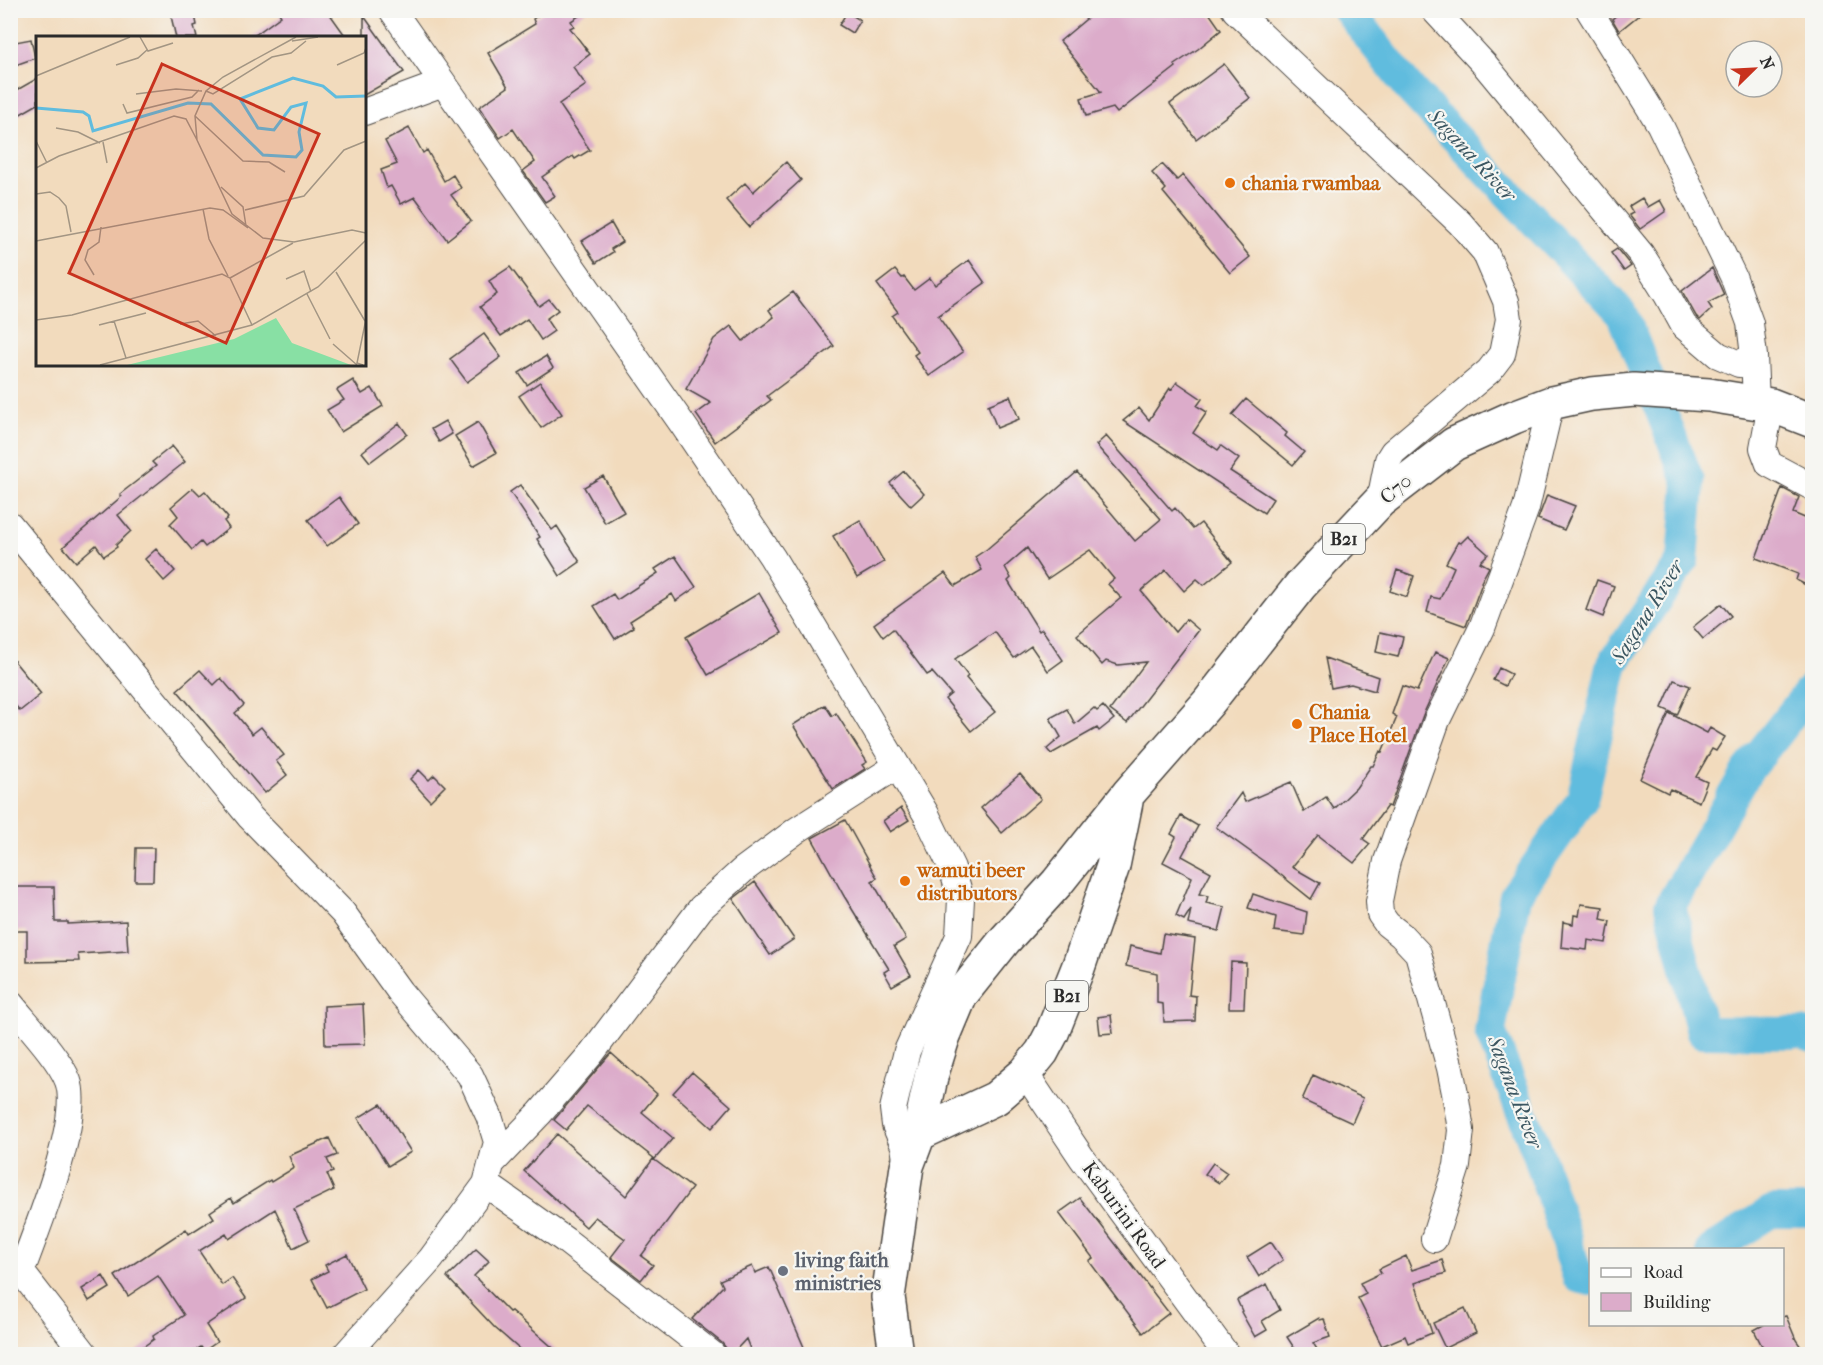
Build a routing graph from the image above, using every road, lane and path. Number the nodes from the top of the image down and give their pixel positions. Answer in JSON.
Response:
{"nodes":[{"id":1,"x":392,"y":10,"type":"edge"},
{"id":2,"x":1235,"y":10,"type":"edge"},
{"id":3,"x":1434,"y":10,"type":"edge"},
{"id":4,"x":1589,"y":10,"type":"edge"},
{"id":5,"x":443,"y":83,"type":"junction"},
{"id":6,"x":366,"y":111,"type":"edge"},
{"id":7,"x":1754,"y":356,"type":"junction"},
{"id":8,"x":1551,"y":403,"type":"junction"},
{"id":9,"x":1763,"y":404,"type":"junction"},
{"id":10,"x":1812,"y":421,"type":"edge"},
{"id":11,"x":1812,"y":487,"type":"edge"},
{"id":12,"x":1380,"y":501,"type":"junction"},
{"id":13,"x":10,"y":525,"type":"edge"},
{"id":14,"x":897,"y":766,"type":"junction"},
{"id":15,"x":1128,"y":794,"type":"junction"},
{"id":16,"x":10,"y":1003,"type":"edge"},
{"id":17,"x":1025,"y":1073,"type":"junction"},
{"id":18,"x":919,"y":1134,"type":"junction"},
{"id":19,"x":907,"y":1166,"type":"junction"},
{"id":20,"x":489,"y":1173,"type":"junction"},
{"id":21,"x":1434,"y":1239,"type":"dead end"},
{"id":22,"x":16,"y":1265,"type":"edge"},
{"id":23,"x":85,"y":1354,"type":"edge"},
{"id":24,"x":346,"y":1354,"type":"edge"},
{"id":25,"x":712,"y":1354,"type":"edge"},
{"id":26,"x":896,"y":1354,"type":"edge"},
{"id":27,"x":1226,"y":1354,"type":"edge"}],
"edges":[{"from":1,"to":5,"type":"street"},
{"from":2,"to":12,"type":"street"},
{"from":3,"to":7,"type":"street"},
{"from":4,"to":7,"type":"street"},
{"from":5,"to":6,"type":"street"},
{"from":5,"to":14,"type":"street"},
{"from":7,"to":9,"type":"street"},
{"from":8,"to":9,"type":"highway","name":"C70","number":"B21"},
{"from":8,"to":12,"type":"highway","name":"C70","number":"B21"},
{"from":8,"to":21,"type":"street"},
{"from":9,"to":10,"type":"highway","number":"B21"},
{"from":9,"to":11,"type":"street"},
{"from":12,"to":15,"type":"highway","name":"C70","number":"B21"},
{"from":13,"to":20,"type":"street"},
{"from":14,"to":19,"type":"street"},
{"from":14,"to":20,"type":"street"},
{"from":15,"to":17,"type":"highway","number":"B21"},
{"from":15,"to":18,"type":"highway","number":"B21"},
{"from":16,"to":22,"type":"street"},
{"from":17,"to":18,"type":"highway","number":"B21"},
{"from":17,"to":27,"type":"street","name":"Kaburini Road"},
{"from":18,"to":19,"type":"highway","number":"B21"},
{"from":19,"to":26,"type":"highway","number":"B21"},
{"from":20,"to":24,"type":"street"},
{"from":20,"to":25,"type":"street"},
{"from":22,"to":23,"type":"street"}]}
